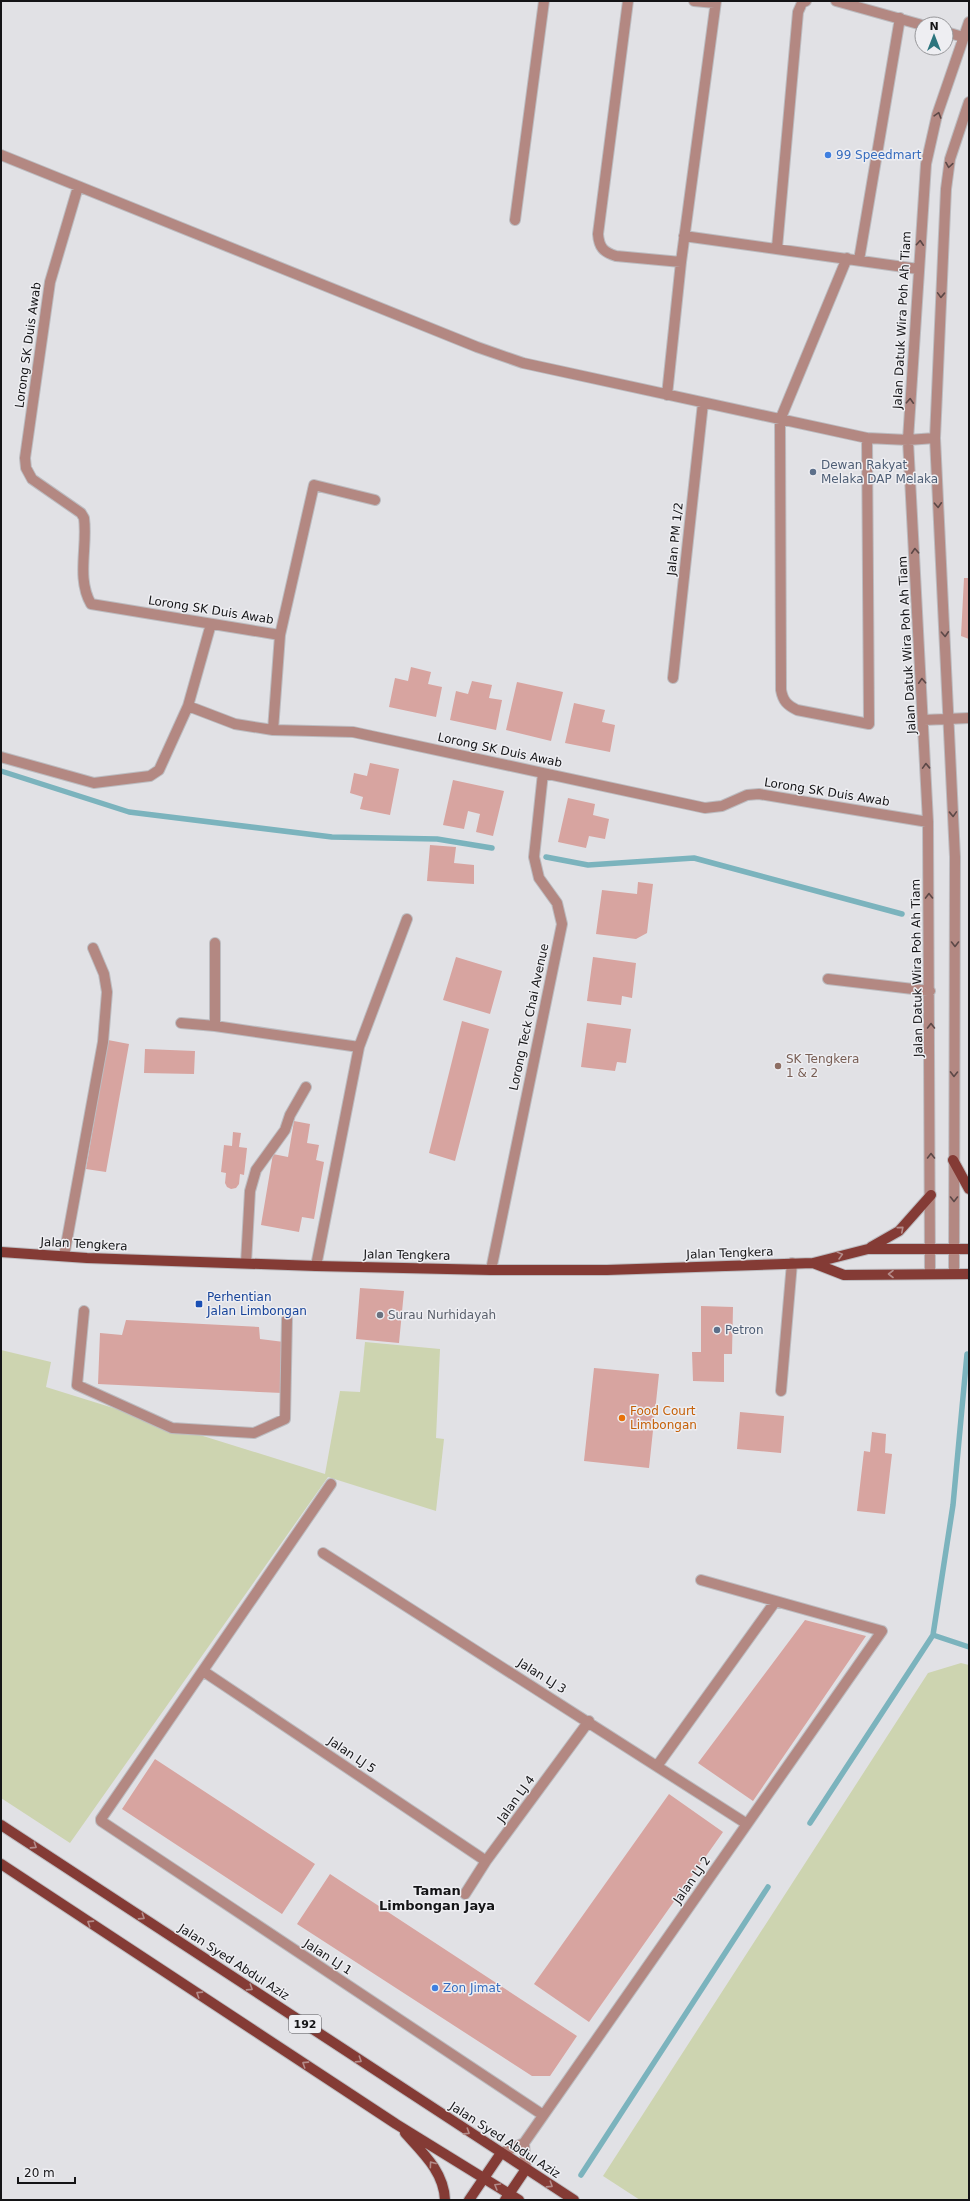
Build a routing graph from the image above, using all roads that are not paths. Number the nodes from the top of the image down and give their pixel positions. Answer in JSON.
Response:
{"nodes":[{"id":1,"x":544,"y":1,"type":"edge"},
{"id":2,"x":628,"y":1,"type":"edge"},
{"id":3,"x":694,"y":1,"type":"edge"},
{"id":4,"x":806,"y":1,"type":"edge"},
{"id":5,"x":836,"y":1,"type":"edge"},
{"id":6,"x":716,"y":2,"type":"edge"},
{"id":7,"x":900,"y":18,"type":"junction"},
{"id":8,"x":914,"y":22,"type":"edge"},
{"id":9,"x":969,"y":22,"type":"edge"},
{"id":10,"x":954,"y":34,"type":"edge"},
{"id":11,"x":963,"y":37,"type":"junction"},
{"id":12,"x":969,"y":102,"type":"edge"},
{"id":13,"x":1,"y":155,"type":"edge"},
{"id":14,"x":78,"y":187,"type":"junction"},
{"id":15,"x":515,"y":220,"type":"dead end"},
{"id":16,"x":684,"y":236,"type":"junction"},
{"id":17,"x":777,"y":248,"type":"junction"},
{"id":18,"x":848,"y":258,"type":"junction"},
{"id":19,"x":860,"y":260,"type":"junction"},
{"id":20,"x":681,"y":262,"type":"junction"},
{"id":21,"x":918,"y":269,"type":"junction"},
{"id":22,"x":667,"y":395,"type":"junction"},
{"id":23,"x":703,"y":403,"type":"junction"},
{"id":24,"x":780,"y":420,"type":"junction"},
{"id":25,"x":867,"y":438,"type":"junction"},
{"id":26,"x":934,"y":438,"type":"junction"},
{"id":27,"x":908,"y":440,"type":"junction"},
{"id":28,"x":375,"y":500,"type":"dead end"},
{"id":29,"x":211,"y":624,"type":"junction"},
{"id":30,"x":280,"y":635,"type":"junction"},
{"id":31,"x":673,"y":678,"type":"dead end"},
{"id":32,"x":188,"y":706,"type":"junction"},
{"id":33,"x":969,"y":718,"type":"edge"},
{"id":34,"x":949,"y":719,"type":"junction"},
{"id":35,"x":924,"y":720,"type":"junction"},
{"id":36,"x":273,"y":730,"type":"junction"},
{"id":37,"x":1,"y":757,"type":"edge"},
{"id":38,"x":544,"y":773,"type":"junction"},
{"id":39,"x":928,"y":822,"type":"junction"},
{"id":40,"x":407,"y":919,"type":"dead end"},
{"id":41,"x":216,"y":943,"type":"dead end"},
{"id":42,"x":93,"y":948,"type":"dead end"},
{"id":43,"x":828,"y":979,"type":"dead end"},
{"id":44,"x":930,"y":991,"type":"junction"},
{"id":45,"x":181,"y":1024,"type":"dead end"},
{"id":46,"x":215,"y":1026,"type":"junction"},
{"id":47,"x":359,"y":1047,"type":"junction"},
{"id":48,"x":306,"y":1087,"type":"dead end"},
{"id":49,"x":953,"y":1160,"type":"junction"},
{"id":50,"x":969,"y":1188,"type":"edge"},
{"id":51,"x":931,"y":1195,"type":"junction"},
{"id":52,"x":931,"y":1248,"type":"junction"},
{"id":53,"x":868,"y":1249,"type":"junction"},
{"id":54,"x":954,"y":1249,"type":"junction"},
{"id":55,"x":969,"y":1249,"type":"edge"},
{"id":56,"x":1,"y":1252,"type":"edge"},
{"id":57,"x":64,"y":1256,"type":"junction"},
{"id":58,"x":246,"y":1263,"type":"junction"},
{"id":59,"x":792,"y":1263,"type":"junction"},
{"id":60,"x":813,"y":1263,"type":"junction"},
{"id":61,"x":316,"y":1266,"type":"junction"},
{"id":62,"x":491,"y":1270,"type":"junction"},
{"id":63,"x":930,"y":1274,"type":"junction"},
{"id":64,"x":954,"y":1274,"type":"junction"},
{"id":65,"x":969,"y":1274,"type":"edge"},
{"id":66,"x":84,"y":1311,"type":"dead end"},
{"id":67,"x":287,"y":1319,"type":"dead end"},
{"id":68,"x":781,"y":1391,"type":"dead end"},
{"id":69,"x":331,"y":1484,"type":"dead end"},
{"id":70,"x":323,"y":1553,"type":"dead end"},
{"id":71,"x":702,"y":1580,"type":"dead end"},
{"id":72,"x":775,"y":1602,"type":"junction"},
{"id":73,"x":203,"y":1671,"type":"junction"},
{"id":74,"x":589,"y":1721,"type":"junction"},
{"id":75,"x":657,"y":1766,"type":"junction"},
{"id":76,"x":747,"y":1824,"type":"junction"},
{"id":77,"x":1,"y":1825,"type":"edge"},
{"id":78,"x":486,"y":1861,"type":"junction"},
{"id":79,"x":1,"y":1864,"type":"edge"},
{"id":80,"x":465,"y":1894,"type":"dead end"},
{"id":81,"x":544,"y":2115,"type":"junction"},
{"id":82,"x":396,"y":2124,"type":"junction"},
{"id":83,"x":524,"y":2143,"type":"junction"},
{"id":84,"x":501,"y":2153,"type":"junction"},
{"id":85,"x":526,"y":2169,"type":"junction"},
{"id":86,"x":484,"y":2178,"type":"junction"},
{"id":87,"x":508,"y":2197,"type":"edge"},
{"id":88,"x":445,"y":2200,"type":"edge"},
{"id":89,"x":469,"y":2200,"type":"edge"},
{"id":90,"x":519,"y":2200,"type":"edge"},
{"id":91,"x":574,"y":2200,"type":"edge"}],
"edges":[{"from":1,"to":15,"type":"street"},
{"from":2,"to":20,"type":"street"},
{"from":3,"to":6,"type":"street"},
{"from":4,"to":17,"type":"street"},
{"from":5,"to":7,"type":"street"},
{"from":6,"to":16,"type":"street"},
{"from":7,"to":8,"type":"street"},
{"from":7,"to":19,"type":"street"},
{"from":9,"to":11,"type":"street","name":"Jalan Datuk Wira Poh Ah Tiam"},
{"from":10,"to":11,"type":"street"},
{"from":21,"to":11,"type":"street","name":"Jalan Datuk Wira Poh Ah Tiam","one_way":true},
{"from":12,"to":26,"type":"street","one_way":true},
{"from":13,"to":14,"type":"street"},
{"from":14,"to":22,"type":"street"},
{"from":14,"to":29,"type":"street","name":"Lorong SK Duis Awab"},
{"from":16,"to":17,"type":"street"},
{"from":16,"to":20,"type":"street"},
{"from":17,"to":18,"type":"street"},
{"from":18,"to":19,"type":"street"},
{"from":18,"to":24,"type":"street"},
{"from":19,"to":21,"type":"street"},
{"from":20,"to":22,"type":"street"},
{"from":27,"to":21,"type":"street","name":"Jalan Datuk Wira Poh Ah Tiam","one_way":true},
{"from":22,"to":23,"type":"street"},
{"from":23,"to":24,"type":"street"},
{"from":23,"to":31,"type":"street","name":"Jalan PM 1/2"},
{"from":24,"to":25,"type":"street"},
{"from":24,"to":25,"type":"street"},
{"from":25,"to":27,"type":"street"},
{"from":26,"to":27,"type":"street"},
{"from":26,"to":34,"type":"street","one_way":true},
{"from":35,"to":27,"type":"street","name":"Jalan Datuk Wira Poh Ah Tiam","one_way":true},
{"from":28,"to":30,"type":"street"},
{"from":29,"to":30,"type":"street","name":"Lorong SK Duis Awab"},
{"from":29,"to":32,"type":"street"},
{"from":30,"to":36,"type":"street","name":"Lorong SK Duis Awab"},
{"from":32,"to":36,"type":"street"},
{"from":32,"to":37,"type":"street"},
{"from":33,"to":34,"type":"street"},
{"from":34,"to":35,"type":"street"},
{"from":34,"to":49,"type":"street","one_way":true},
{"from":39,"to":35,"type":"street","name":"Jalan Datuk Wira Poh Ah Tiam","one_way":true},
{"from":36,"to":38,"type":"street","name":"Lorong SK Duis Awab"},
{"from":38,"to":39,"type":"street","name":"Lorong SK Duis Awab"},
{"from":38,"to":62,"type":"street","name":"Lorong Teck Chai Avenue"},
{"from":44,"to":39,"type":"street","name":"Jalan Datuk Wira Poh Ah Tiam","one_way":true},
{"from":40,"to":47,"type":"street"},
{"from":41,"to":46,"type":"street"},
{"from":42,"to":57,"type":"street"},
{"from":43,"to":44,"type":"street"},
{"from":51,"to":44,"type":"street","name":"Jalan Datuk Wira Poh Ah Tiam","one_way":true},
{"from":45,"to":46,"type":"street"},
{"from":46,"to":47,"type":"street"},
{"from":47,"to":61,"type":"street"},
{"from":48,"to":58,"type":"street"},
{"from":49,"to":50,"type":"main road"},
{"from":49,"to":54,"type":"street","one_way":true},
{"from":51,"to":52,"type":"street","name":"Jalan Datuk Wira Poh Ah Tiam"},
{"from":53,"to":51,"type":"main road","one_way":true},
{"from":52,"to":53,"type":"main road","name":"Jalan Tengkera"},
{"from":52,"to":54,"type":"main road","name":"Jalan Tengkera"},
{"from":52,"to":63,"type":"street","name":"Jalan Datuk Wira Poh Ah Tiam"},
{"from":60,"to":53,"type":"main road","name":"Jalan Tengkera","one_way":true},
{"from":54,"to":55,"type":"main road","name":"Jalan Tengkera"},
{"from":54,"to":64,"type":"street"},
{"from":56,"to":57,"type":"main road","name":"Jalan Tengkera"},
{"from":57,"to":58,"type":"main road","name":"Jalan Tengkera"},
{"from":58,"to":61,"type":"main road","name":"Jalan Tengkera"},
{"from":59,"to":60,"type":"main road","name":"Jalan Tengkera"},
{"from":59,"to":62,"type":"main road","name":"Jalan Tengkera"},
{"from":59,"to":68,"type":"street"},
{"from":63,"to":60,"type":"main road","name":"Jalan Tengkera","one_way":true},
{"from":61,"to":62,"type":"main road","name":"Jalan Tengkera"},
{"from":63,"to":64,"type":"main road","name":"Jalan Tengkera"},
{"from":64,"to":65,"type":"main road","name":"Jalan Tengkera"},
{"from":66,"to":67,"type":"street"},
{"from":69,"to":73,"type":"street"},
{"from":70,"to":74,"type":"street","name":"Jalan LJ 3"},
{"from":71,"to":72,"type":"street"},
{"from":72,"to":75,"type":"street"},
{"from":72,"to":76,"type":"street","name":"Jalan LJ 2"},
{"from":73,"to":78,"type":"street","name":"Jalan LJ 5"},
{"from":73,"to":81,"type":"street","name":"Jalan LJ 1"},
{"from":74,"to":75,"type":"street","name":"Jalan LJ 3"},
{"from":74,"to":78,"type":"street","name":"Jalan LJ 4"},
{"from":75,"to":76,"type":"street","name":"Jalan LJ 3"},
{"from":76,"to":81,"type":"street","name":"Jalan LJ 2"},
{"from":77,"to":84,"type":"main road","name":"Jalan Syed Abdul Aziz","number":"192","one_way":true},
{"from":78,"to":80,"type":"street","name":"Jalan LJ 4"},
{"from":82,"to":79,"type":"main road","number":"192","one_way":true},
{"from":81,"to":83,"type":"street","name":"Jalan LJ 2"},
{"from":82,"to":86,"type":"main road","number":"192"},
{"from":88,"to":82,"type":"main road","one_way":true},
{"from":83,"to":84,"type":"street"},
{"from":83,"to":85,"type":"street"},
{"from":84,"to":85,"type":"main road","name":"Jalan Syed Abdul Aziz","number":"192"},
{"from":84,"to":86,"type":"main road"},
{"from":85,"to":87,"type":"main road"},
{"from":85,"to":91,"type":"main road","name":"Jalan Syed Abdul Aziz","number":"192","one_way":true},
{"from":87,"to":86,"type":"main road","number":"192","one_way":true},
{"from":86,"to":89,"type":"main road"},
{"from":87,"to":90,"type":"main road","number":"192"}]}
